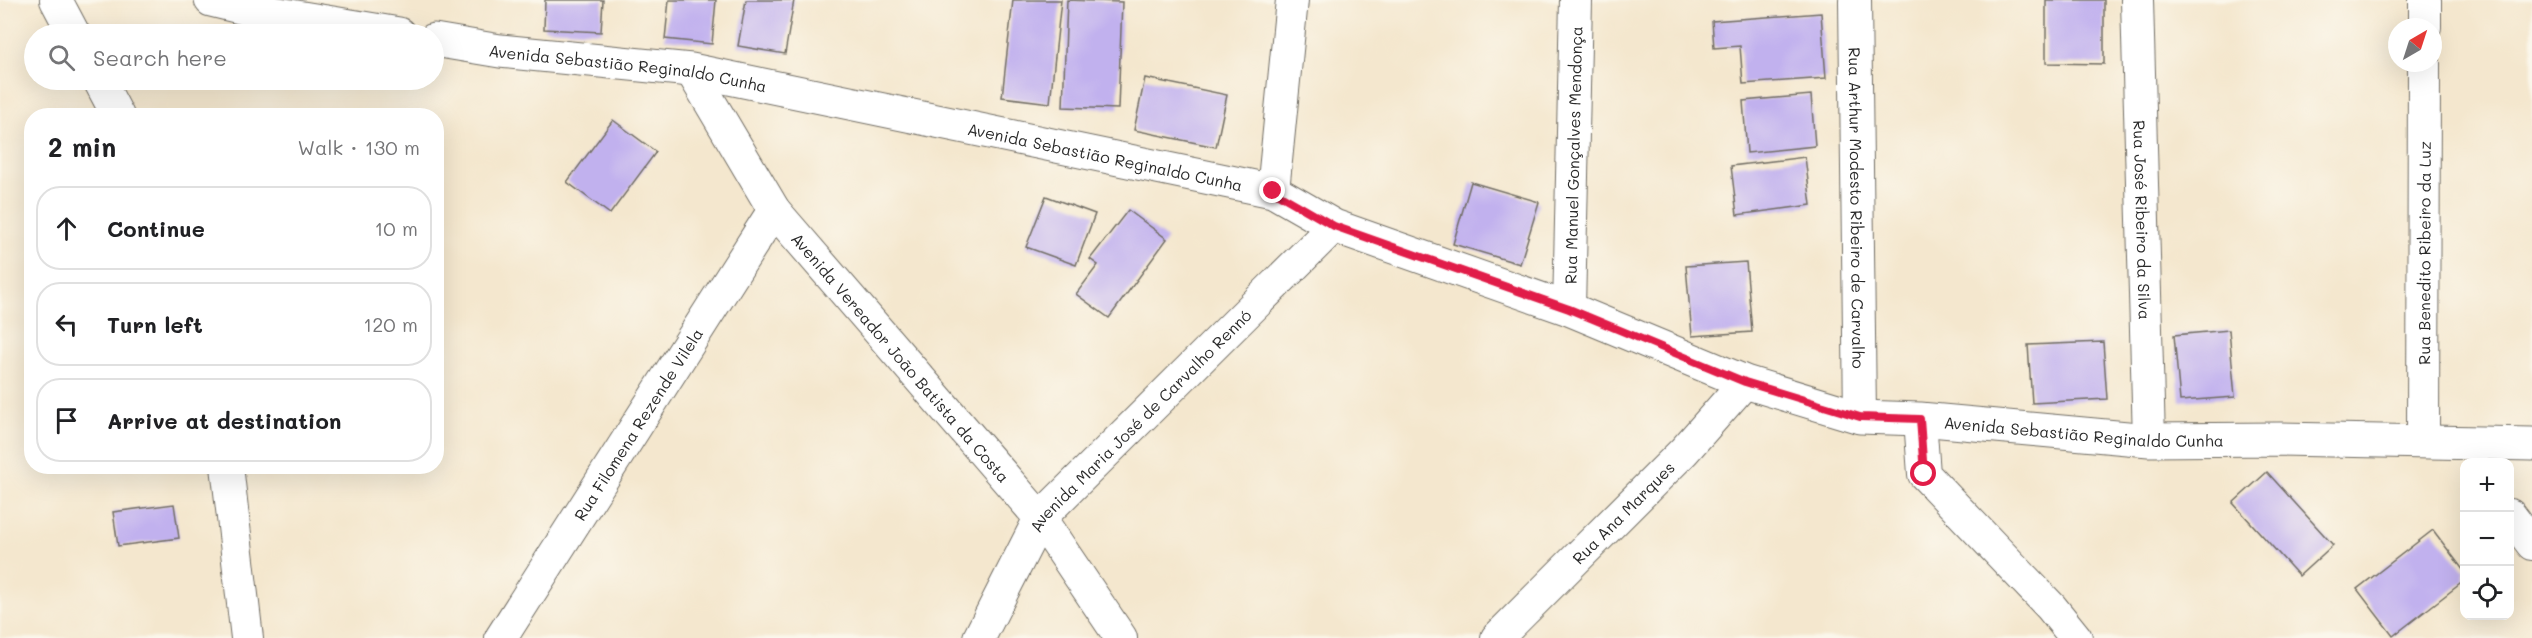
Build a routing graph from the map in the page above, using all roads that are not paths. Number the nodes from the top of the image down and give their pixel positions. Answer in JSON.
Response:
{"nodes":[{"id":1,"x":56,"y":0,"type":"edge"},
{"id":2,"x":211,"y":0,"type":"edge"},
{"id":3,"x":1292,"y":0,"type":"edge"},
{"id":4,"x":1576,"y":0,"type":"edge"},
{"id":5,"x":1855,"y":0,"type":"edge"},
{"id":6,"x":2137,"y":0,"type":"edge"},
{"id":7,"x":2425,"y":0,"type":"edge"},
{"id":8,"x":248,"y":4,"type":"edge"},
{"id":9,"x":2425,"y":18,"type":"edge"},
{"id":10,"x":69,"y":24,"type":"edge"},
{"id":11,"x":349,"y":24,"type":"edge"},
{"id":12,"x":444,"y":42,"type":"edge"},
{"id":13,"x":691,"y":70,"type":"junction"},
{"id":14,"x":2424,"y":72,"type":"edge"},
{"id":15,"x":104,"y":90,"type":"edge"},
{"id":16,"x":114,"y":108,"type":"edge"},
{"id":17,"x":1273,"y":191,"type":"junction"},
{"id":18,"x":774,"y":210,"type":"junction"},
{"id":19,"x":1334,"y":226,"type":"junction"},
{"id":20,"x":1569,"y":309,"type":"junction"},
{"id":21,"x":1745,"y":382,"type":"junction"},
{"id":22,"x":1860,"y":417,"type":"junction"},
{"id":23,"x":1920,"y":419,"type":"junction"},
{"id":24,"x":2149,"y":440,"type":"junction"},
{"id":25,"x":2423,"y":442,"type":"junction"},
{"id":26,"x":2532,"y":444,"type":"edge"},
{"id":27,"x":2463,"y":453,"type":"edge"},
{"id":28,"x":228,"y":474,"type":"edge"},
{"id":29,"x":1040,"y":518,"type":"junction"},
{"id":30,"x":2514,"y":520,"type":"edge"},
{"id":31,"x":2532,"y":544,"type":"edge"},
{"id":32,"x":248,"y":638,"type":"edge"},
{"id":33,"x":501,"y":638,"type":"edge"},
{"id":34,"x":979,"y":638,"type":"edge"},
{"id":35,"x":1121,"y":638,"type":"edge"},
{"id":36,"x":1497,"y":638,"type":"edge"},
{"id":37,"x":2076,"y":638,"type":"edge"}],
"edges":[{"from":1,"to":10,"type":"street"},
{"from":2,"to":8,"type":"street"},
{"from":3,"to":17,"type":"street"},
{"from":4,"to":20,"type":"street","name":"Rua Manuel Gonçalves Mendonça"},
{"from":5,"to":22,"type":"street","name":"Rua Arthur Modesto Ribeiro de Carvalho"},
{"from":6,"to":24,"type":"street","name":"Rua José Ribeiro da Silva"},
{"from":7,"to":9,"type":"street"},
{"from":8,"to":11,"type":"street"},
{"from":12,"to":13,"type":"street","name":"Avenida Sebastião Reginaldo Cunha"},
{"from":13,"to":17,"type":"street","name":"Avenida Sebastião Reginaldo Cunha"},
{"from":13,"to":18,"type":"street","name":"Avenida Vereador João Batista da Costa"},
{"from":14,"to":25,"type":"street","name":"Rua Benedito Ribeiro da Luz"},
{"from":15,"to":16,"type":"street"},
{"from":17,"to":19,"type":"street","name":"Avenida Sebastião Reginaldo Cunha"},
{"from":18,"to":29,"type":"street","name":"Avenida Vereador João Batista da Costa"},
{"from":18,"to":33,"type":"street","name":"Rua Filomena Rezende Vilela"},
{"from":19,"to":20,"type":"street","name":"Avenida Sebastião Reginaldo Cunha"},
{"from":19,"to":29,"type":"street","name":"Avenida Maria José de Carvalho Rennó"},
{"from":20,"to":21,"type":"street","name":"Avenida Sebastião Reginaldo Cunha"},
{"from":21,"to":22,"type":"street","name":"Avenida Sebastião Reginaldo Cunha"},
{"from":21,"to":36,"type":"street","name":"Rua Ana Marques"},
{"from":22,"to":23,"type":"street","name":"Avenida Sebastião Reginaldo Cunha"},
{"from":23,"to":24,"type":"street","name":"Avenida Sebastião Reginaldo Cunha"},
{"from":23,"to":37,"type":"street"},
{"from":24,"to":25,"type":"street","name":"Avenida Sebastião Reginaldo Cunha"},
{"from":25,"to":27,"type":"street","name":"Avenida Sebastião Reginaldo Cunha"},
{"from":26,"to":27,"type":"street","name":"Avenida Sebastião Reginaldo Cunha"},
{"from":28,"to":32,"type":"street"},
{"from":29,"to":34,"type":"street","name":"Avenida Maria José de Carvalho Rennó"},
{"from":29,"to":35,"type":"street","name":"Avenida Vereador João Batista da Costa"},
{"from":30,"to":31,"type":"street"}]}
